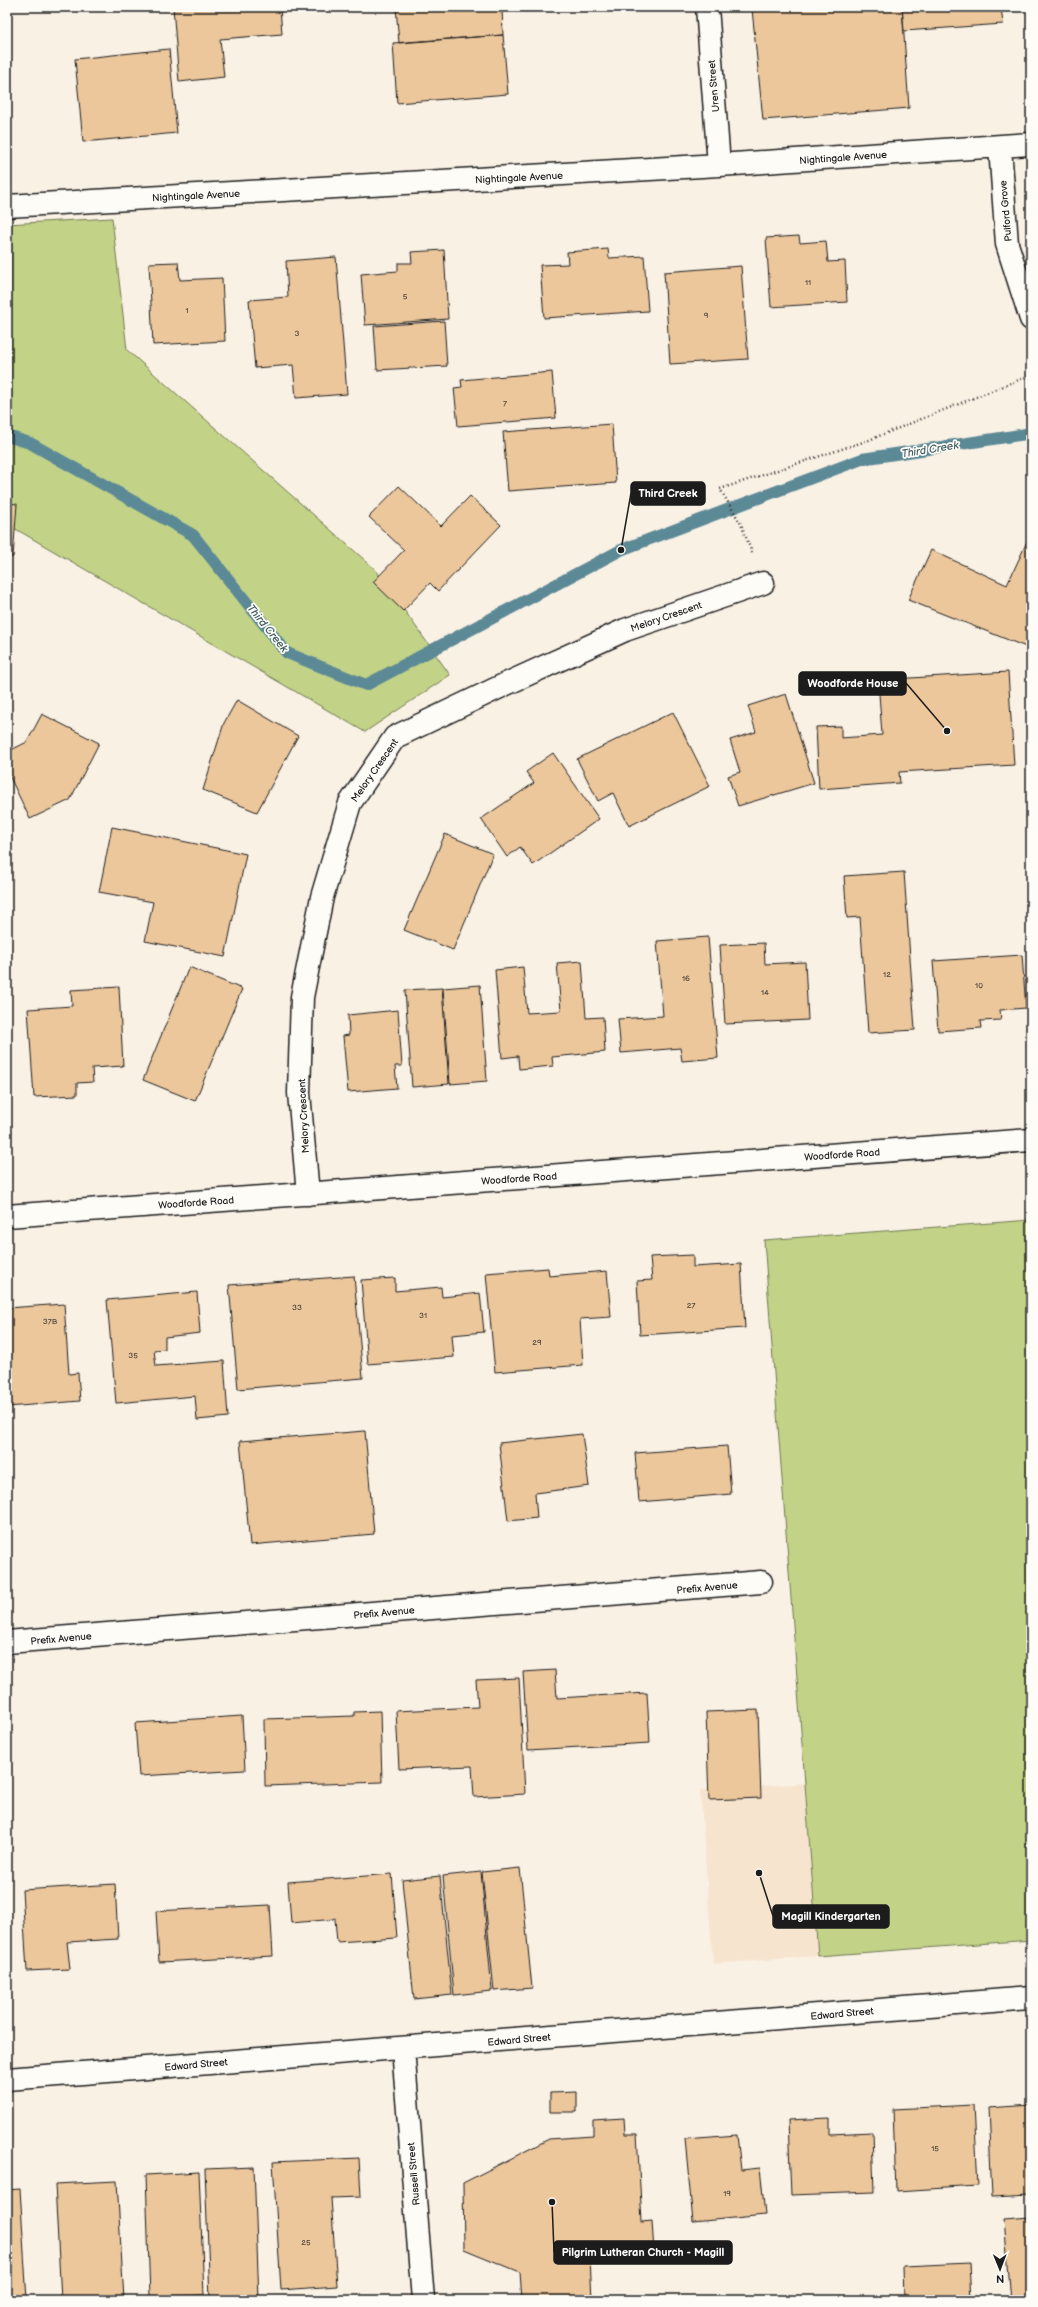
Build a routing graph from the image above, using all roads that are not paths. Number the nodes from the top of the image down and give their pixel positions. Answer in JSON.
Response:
{"nodes":[{"id":1,"x":707,"y":7,"type":"edge"},
{"id":2,"x":1031,"y":144,"type":"edge"},
{"id":3,"x":1000,"y":147,"type":"junction"},
{"id":4,"x":719,"y":165,"type":"junction"},
{"id":5,"x":7,"y":206,"type":"edge"},
{"id":6,"x":1031,"y":319,"type":"edge"},
{"id":7,"x":763,"y":583,"type":"dead end"},
{"id":8,"x":1031,"y":1140,"type":"edge"},
{"id":9,"x":308,"y":1194,"type":"junction"},
{"id":10,"x":7,"y":1216,"type":"edge"},
{"id":11,"x":761,"y":1582,"type":"dead end"},
{"id":12,"x":7,"y":1642,"type":"edge"},
{"id":13,"x":1031,"y":1998,"type":"edge"},
{"id":14,"x":403,"y":2048,"type":"junction"},
{"id":15,"x":7,"y":2079,"type":"edge"},
{"id":16,"x":423,"y":2300,"type":"edge"}],
"edges":[{"from":1,"to":4,"type":"street","name":"Uren Street"},
{"from":2,"to":3,"type":"street","name":"Nightingale Avenue"},
{"from":3,"to":4,"type":"street","name":"Nightingale Avenue"},
{"from":3,"to":6,"type":"street","name":"Pulford Grove"},
{"from":4,"to":5,"type":"street","name":"Nightingale Avenue"},
{"from":7,"to":9,"type":"street","name":"Melory Crescent"},
{"from":8,"to":9,"type":"street","name":"Woodforde Road"},
{"from":9,"to":10,"type":"street","name":"Woodforde Road"},
{"from":11,"to":12,"type":"street","name":"Prefix Avenue"},
{"from":13,"to":14,"type":"street","name":"Edward Street"},
{"from":14,"to":15,"type":"street","name":"Edward Street"},
{"from":14,"to":16,"type":"street","name":"Russell Street"}]}
